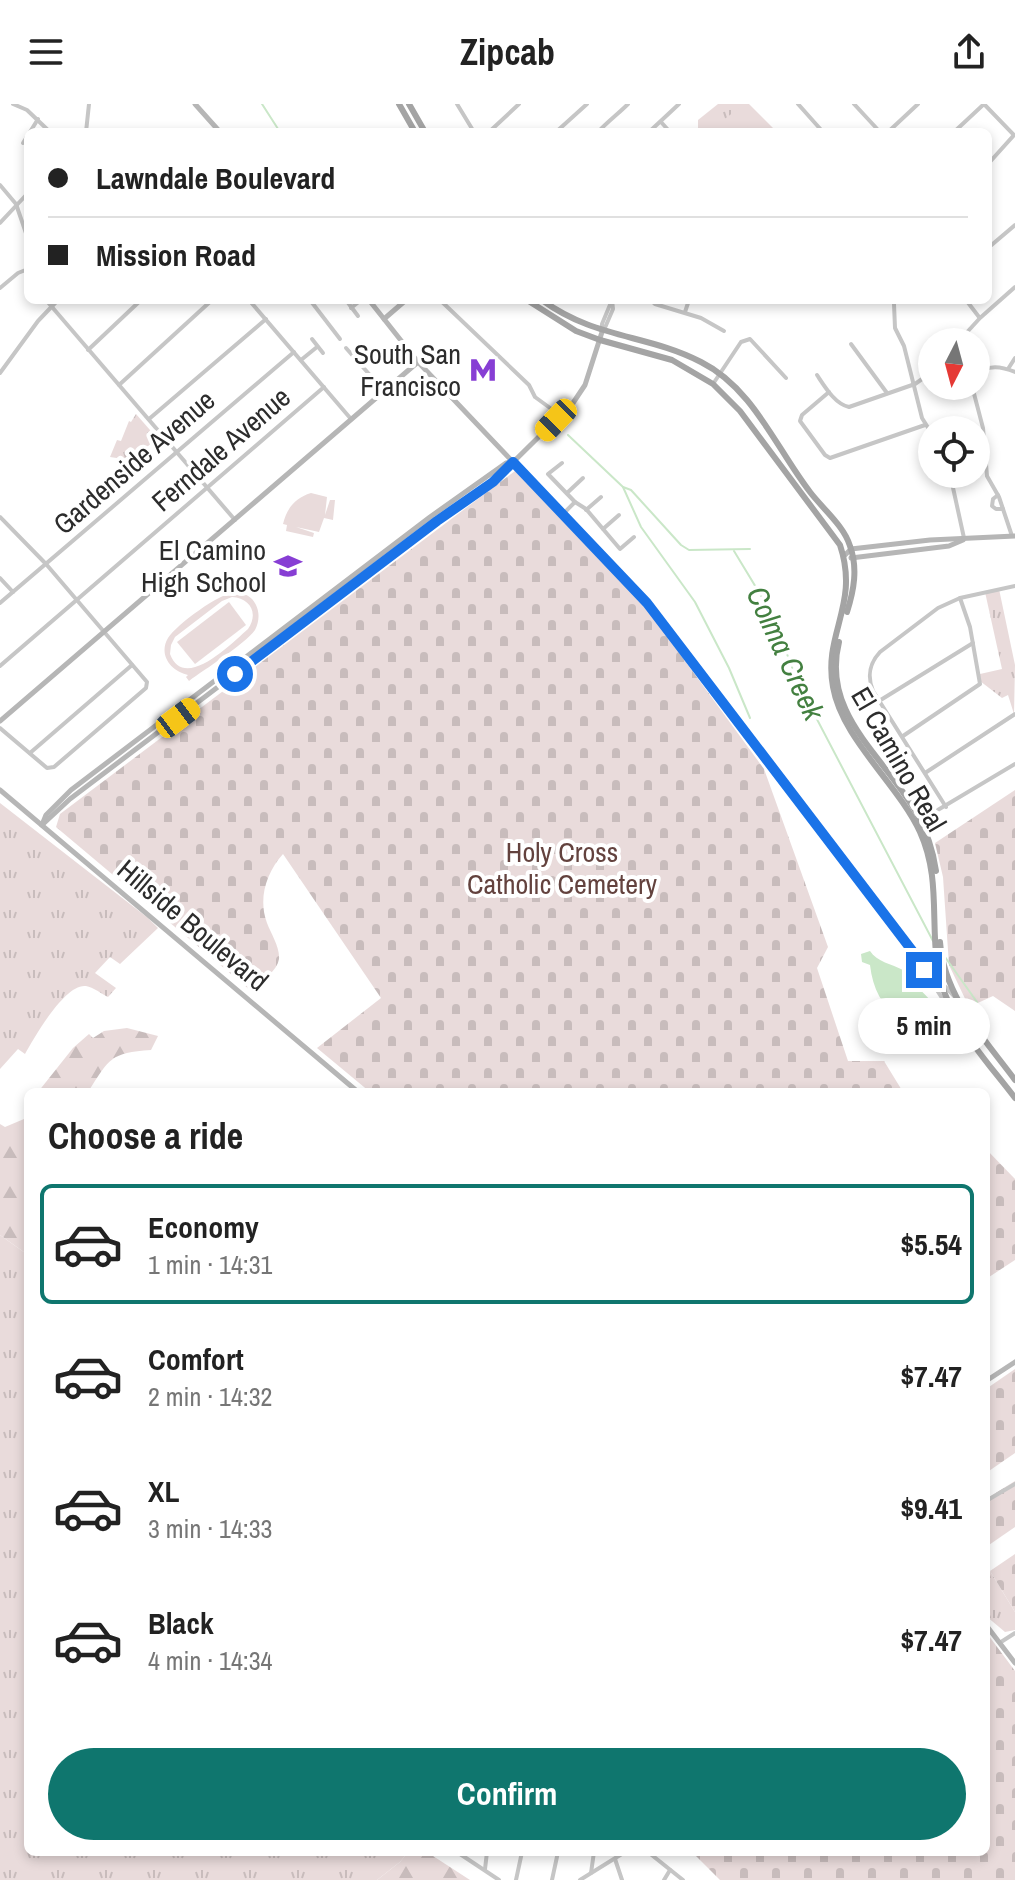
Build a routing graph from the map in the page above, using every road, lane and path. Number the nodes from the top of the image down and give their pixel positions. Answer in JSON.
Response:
{"nodes":[{"id":1,"x":13,"y":104,"type":"edge"},
{"id":2,"x":89,"y":104,"type":"edge"},
{"id":3,"x":195,"y":104,"type":"edge"},
{"id":4,"x":399,"y":104,"type":"edge"},
{"id":5,"x":409,"y":104,"type":"edge"},
{"id":6,"x":519,"y":104,"type":"edge"},
{"id":7,"x":587,"y":104,"type":"edge"},
{"id":8,"x":628,"y":104,"type":"edge"},
{"id":9,"x":679,"y":104,"type":"edge"},
{"id":10,"x":798,"y":104,"type":"edge"},
{"id":11,"x":854,"y":104,"type":"edge"},
{"id":12,"x":460,"y":105,"type":"edge"},
{"id":13,"x":916,"y":105,"type":"edge"},
{"id":14,"x":38,"y":119,"type":"junction"},
{"id":15,"x":661,"y":122,"type":"junction"},
{"id":16,"x":33,"y":128,"type":"edge"},
{"id":17,"x":46,"y":128,"type":"edge"},
{"id":18,"x":86,"y":128,"type":"edge"},
{"id":19,"x":216,"y":128,"type":"edge"},
{"id":20,"x":413,"y":128,"type":"edge"},
{"id":21,"x":423,"y":128,"type":"edge"},
{"id":22,"x":472,"y":128,"type":"edge"},
{"id":23,"x":493,"y":128,"type":"edge"},
{"id":24,"x":560,"y":128,"type":"edge"},
{"id":25,"x":601,"y":128,"type":"edge"},
{"id":26,"x":654,"y":128,"type":"edge"},
{"id":27,"x":666,"y":128,"type":"edge"},
{"id":28,"x":819,"y":128,"type":"edge"},
{"id":29,"x":876,"y":128,"type":"edge"},
{"id":30,"x":892,"y":128,"type":"edge"},
{"id":31,"x":958,"y":128,"type":"edge"},
{"id":32,"x":992,"y":160,"type":"edge"},
{"id":33,"x":0,"y":185,"type":"edge"},
{"id":34,"x":24,"y":197,"type":"edge"},
{"id":35,"x":16,"y":204,"type":"junction"},
{"id":36,"x":0,"y":223,"type":"edge"},
{"id":37,"x":1015,"y":225,"type":"edge"},
{"id":38,"x":24,"y":227,"type":"edge"},
{"id":39,"x":992,"y":245,"type":"edge"},
{"id":40,"x":24,"y":271,"type":"edge"},
{"id":41,"x":1015,"y":287,"type":"edge"},
{"id":42,"x":0,"y":288,"type":"edge"},
{"id":43,"x":49,"y":304,"type":"edge"},
{"id":44,"x":54,"y":304,"type":"edge"},
{"id":45,"x":137,"y":304,"type":"edge"},
{"id":46,"x":208,"y":304,"type":"edge"},
{"id":47,"x":253,"y":304,"type":"edge"},
{"id":48,"x":313,"y":304,"type":"edge"},
{"id":49,"x":348,"y":304,"type":"edge"},
{"id":50,"x":356,"y":304,"type":"edge"},
{"id":51,"x":372,"y":304,"type":"edge"},
{"id":52,"x":401,"y":304,"type":"edge"},
{"id":53,"x":444,"y":304,"type":"edge"},
{"id":54,"x":533,"y":304,"type":"edge"},
{"id":55,"x":548,"y":304,"type":"edge"},
{"id":56,"x":612,"y":304,"type":"edge"},
{"id":57,"x":655,"y":304,"type":"edge"},
{"id":58,"x":688,"y":304,"type":"edge"},
{"id":59,"x":894,"y":304,"type":"dead end"},
{"id":60,"x":969,"y":304,"type":"edge"},
{"id":61,"x":51,"y":307,"type":"junction"},
{"id":62,"x":351,"y":308,"type":"junction"},
{"id":63,"x":685,"y":312,"type":"junction"},
{"id":64,"x":358,"y":316,"type":"dead end"},
{"id":65,"x":980,"y":318,"type":"junction"},
{"id":66,"x":266,"y":319,"type":"junction"},
{"id":67,"x":384,"y":319,"type":"junction"},
{"id":68,"x":971,"y":328,"type":"edge"},
{"id":69,"x":724,"y":331,"type":"dead end"},
{"id":70,"x":602,"y":332,"type":"junction"},
{"id":71,"x":312,"y":339,"type":"dead end"},
{"id":72,"x":340,"y":339,"type":"dead end"},
{"id":73,"x":600,"y":340,"type":"junction"},
{"id":74,"x":851,"y":344,"type":"dead end"},
{"id":75,"x":317,"y":347,"type":"junction"},
{"id":76,"x":346,"y":348,"type":"dead end"},
{"id":77,"x":88,"y":350,"type":"junction"},
{"id":78,"x":294,"y":352,"type":"junction"},
{"id":79,"x":323,"y":353,"type":"dead end"},
{"id":80,"x":1015,"y":358,"type":"edge"},
{"id":81,"x":301,"y":360,"type":"junction"},
{"id":82,"x":418,"y":362,"type":"junction"},
{"id":83,"x":990,"y":367,"type":"edge"},
{"id":84,"x":1008,"y":369,"type":"junction"},
{"id":85,"x":1015,"y":372,"type":"edge"},
{"id":86,"x":0,"y":373,"type":"edge"},
{"id":87,"x":721,"y":374,"type":"junction"},
{"id":88,"x":817,"y":375,"type":"dead end"},
{"id":89,"x":786,"y":378,"type":"dead end"},
{"id":90,"x":918,"y":382,"type":"edge"},
{"id":91,"x":713,"y":384,"type":"junction"},
{"id":92,"x":915,"y":384,"type":"junction"},
{"id":93,"x":119,"y":386,"type":"junction"},
{"id":94,"x":324,"y":387,"type":"junction"},
{"id":95,"x":384,"y":391,"type":"junction"},
{"id":96,"x":829,"y":392,"type":"junction"},
{"id":97,"x":887,"y":393,"type":"junction"},
{"id":98,"x":976,"y":400,"type":"edge"},
{"id":99,"x":561,"y":416,"type":"junction"},
{"id":100,"x":923,"y":416,"type":"edge"},
{"id":101,"x":351,"y":419,"type":"junction"},
{"id":102,"x":149,"y":420,"type":"junction"},
{"id":103,"x":918,"y":427,"type":"edge"},
{"id":104,"x":176,"y":452,"type":"junction"},
{"id":105,"x":513,"y":462,"type":"junction"},
{"id":106,"x":562,"y":463,"type":"dead end"},
{"id":107,"x":583,"y":478,"type":"dead end"},
{"id":108,"x":206,"y":487,"type":"junction"},
{"id":109,"x":953,"y":488,"type":"edge"},
{"id":110,"x":567,"y":493,"type":"junction"},
{"id":111,"x":998,"y":495,"type":"junction"},
{"id":112,"x":601,"y":497,"type":"dead end"},
{"id":113,"x":575,"y":502,"type":"junction"},
{"id":114,"x":1003,"y":509,"type":"junction"},
{"id":115,"x":586,"y":510,"type":"junction"},
{"id":116,"x":564,"y":513,"type":"junction"},
{"id":117,"x":619,"y":515,"type":"dead end"},
{"id":118,"x":0,"y":517,"type":"edge"},
{"id":119,"x":235,"y":520,"type":"junction"},
{"id":120,"x":603,"y":529,"type":"junction"},
{"id":121,"x":1013,"y":536,"type":"edge"},
{"id":122,"x":634,"y":537,"type":"dead end"},
{"id":123,"x":964,"y":540,"type":"junction"},
{"id":124,"x":851,"y":549,"type":"junction"},
{"id":125,"x":844,"y":556,"type":"junction"},
{"id":126,"x":853,"y":558,"type":"junction"},
{"id":127,"x":46,"y":564,"type":"junction"},
{"id":128,"x":0,"y":578,"type":"edge"},
{"id":129,"x":1015,"y":586,"type":"edge"},
{"id":130,"x":13,"y":592,"type":"junction"},
{"id":131,"x":960,"y":598,"type":"junction"},
{"id":132,"x":77,"y":600,"type":"junction"},
{"id":133,"x":0,"y":603,"type":"edge"},
{"id":134,"x":105,"y":632,"type":"junction"},
{"id":135,"x":973,"y":643,"type":"junction"},
{"id":136,"x":132,"y":665,"type":"junction"},
{"id":137,"x":0,"y":666,"type":"edge"},
{"id":138,"x":879,"y":701,"type":"junction"},
{"id":139,"x":1015,"y":714,"type":"edge"},
{"id":140,"x":0,"y":721,"type":"edge"},
{"id":141,"x":0,"y":728,"type":"edge"},
{"id":142,"x":903,"y":737,"type":"junction"},
{"id":143,"x":30,"y":753,"type":"junction"},
{"id":144,"x":1015,"y":764,"type":"edge"},
{"id":145,"x":925,"y":773,"type":"junction"},
{"id":146,"x":0,"y":790,"type":"edge"},
{"id":147,"x":946,"y":807,"type":"junction"},
{"id":148,"x":918,"y":822,"type":"junction"},
{"id":149,"x":42,"y":825,"type":"junction"},
{"id":150,"x":936,"y":951,"type":"junction"},
{"id":151,"x":917,"y":957,"type":"junction"},
{"id":152,"x":940,"y":980,"type":"junction"},
{"id":153,"x":959,"y":1002,"type":"junction"},
{"id":154,"x":951,"y":1013,"type":"junction"},
{"id":155,"x":1015,"y":1080,"type":"edge"},
{"id":156,"x":353,"y":1088,"type":"edge"},
{"id":157,"x":1015,"y":1098,"type":"edge"},
{"id":158,"x":1015,"y":1362,"type":"edge"},
{"id":159,"x":990,"y":1378,"type":"edge"},
{"id":160,"x":1015,"y":1484,"type":"edge"},
{"id":161,"x":990,"y":1499,"type":"edge"},
{"id":162,"x":990,"y":1630,"type":"edge"},
{"id":163,"x":1015,"y":1633,"type":"edge"},
{"id":164,"x":1001,"y":1642,"type":"junction"},
{"id":165,"x":1015,"y":1663,"type":"edge"},
{"id":166,"x":463,"y":1856,"type":"edge"},
{"id":167,"x":486,"y":1856,"type":"edge"},
{"id":168,"x":521,"y":1856,"type":"edge"},
{"id":169,"x":557,"y":1856,"type":"edge"},
{"id":170,"x":593,"y":1856,"type":"edge"},
{"id":171,"x":619,"y":1856,"type":"edge"},
{"id":172,"x":653,"y":1856,"type":"edge"},
{"id":173,"x":615,"y":1859,"type":"junction"},
{"id":174,"x":484,"y":1870,"type":"junction"},
{"id":175,"x":670,"y":1870,"type":"junction"},
{"id":176,"x":591,"y":1873,"type":"junction"},
{"id":177,"x":499,"y":1880,"type":"edge"},
{"id":178,"x":516,"y":1880,"type":"edge"},
{"id":179,"x":552,"y":1880,"type":"edge"},
{"id":180,"x":582,"y":1880,"type":"edge"},
{"id":181,"x":622,"y":1880,"type":"edge"},
{"id":182,"x":664,"y":1880,"type":"edge"},
{"id":183,"x":683,"y":1880,"type":"edge"}],
"edges":[{"from":1,"to":14,"type":"street"},
{"from":2,"to":18,"type":"street"},
{"from":3,"to":19,"type":"main road"},
{"from":4,"to":20,"type":"main road"},
{"from":5,"to":21,"type":"main road"},
{"from":6,"to":23,"type":"street"},
{"from":7,"to":24,"type":"street"},
{"from":8,"to":25,"type":"street"},
{"from":9,"to":15,"type":"street"},
{"from":10,"to":28,"type":"street"},
{"from":11,"to":29,"type":"street"},
{"from":12,"to":22,"type":"street"},
{"from":13,"to":30,"type":"street"},
{"from":14,"to":16,"type":"street"},
{"from":14,"to":17,"type":"street"},
{"from":15,"to":26,"type":"street"},
{"from":15,"to":27,"type":"street"},
{"from":31,"to":32,"type":"street"},
{"from":33,"to":35,"type":"street"},
{"from":34,"to":35,"type":"street"},
{"from":35,"to":36,"type":"street"},
{"from":35,"to":38,"type":"street"},
{"from":37,"to":39,"type":"street"},
{"from":40,"to":42,"type":"street"},
{"from":41,"to":65,"type":"street"},
{"from":43,"to":61,"type":"street"},
{"from":44,"to":61,"type":"street"},
{"from":45,"to":77,"type":"street"},
{"from":46,"to":93,"type":"street"},
{"from":47,"to":66,"type":"street"},
{"from":48,"to":72,"type":"street"},
{"from":49,"to":62,"type":"street"},
{"from":50,"to":62,"type":"street"},
{"from":51,"to":67,"type":"main road"},
{"from":52,"to":67,"type":"main road"},
{"from":53,"to":99,"type":"street"},
{"from":54,"to":73,"type":"main road","name":"El Camino Real"},
{"from":55,"to":70,"type":"main road","name":"El Camino Real"},
{"from":56,"to":70,"type":"street"},
{"from":57,"to":63,"type":"street"},
{"from":58,"to":63,"type":"street"},
{"from":59,"to":92,"type":"street"},
{"from":60,"to":65,"type":"street"},
{"from":61,"to":77,"type":"street"},
{"from":61,"to":86,"type":"street"},
{"from":62,"to":64,"type":"street"},
{"from":63,"to":69,"type":"street"},
{"from":65,"to":68,"type":"street"},
{"from":66,"to":78,"type":"street"},
{"from":66,"to":102,"type":"street"},
{"from":67,"to":82,"type":"main road"},
{"from":70,"to":73,"type":"main road"},
{"from":70,"to":87,"type":"main road","name":"El Camino Real"},
{"from":71,"to":75,"type":"street"},
{"from":73,"to":91,"type":"main road","name":"El Camino Real"},
{"from":73,"to":99,"type":"main road"},
{"from":74,"to":97,"type":"street"},
{"from":75,"to":79,"type":"street"},
{"from":75,"to":81,"type":"street"},
{"from":76,"to":95,"type":"street"},
{"from":77,"to":93,"type":"street"},
{"from":78,"to":81,"type":"street"},
{"from":78,"to":104,"type":"street","name":"Gardenside Avenue"},
{"from":80,"to":84,"type":"street"},
{"from":81,"to":94,"type":"street"},
{"from":82,"to":95,"type":"main road"},
{"from":82,"to":105,"type":"main road"},
{"from":83,"to":84,"type":"street"},
{"from":84,"to":85,"type":"street"},
{"from":87,"to":89,"type":"street"},
{"from":87,"to":91,"type":"street"},
{"from":87,"to":124,"type":"main road","name":"El Camino Real"},
{"from":88,"to":96,"type":"street"},
{"from":90,"to":92,"type":"street"},
{"from":91,"to":125,"type":"main road","name":"El Camino Real"},
{"from":92,"to":97,"type":"street"},
{"from":92,"to":100,"type":"street"},
{"from":93,"to":102,"type":"street"},
{"from":94,"to":101,"type":"street"},
{"from":94,"to":108,"type":"street","name":"Ferndale Avenue"},
{"from":95,"to":101,"type":"main road"},
{"from":96,"to":97,"type":"street"},
{"from":96,"to":103,"type":"street"},
{"from":98,"to":111,"type":"street"},
{"from":99,"to":105,"type":"main road"},
{"from":101,"to":119,"type":"main road"},
{"from":102,"to":104,"type":"street"},
{"from":104,"to":108,"type":"street"},
{"from":104,"to":127,"type":"street","name":"Gardenside Avenue"},
{"from":105,"to":116,"type":"street"},
{"from":105,"to":149,"type":"main road"},
{"from":106,"to":110,"type":"street"},
{"from":107,"to":110,"type":"street"},
{"from":108,"to":119,"type":"street"},
{"from":108,"to":132,"type":"street","name":"Ferndale Avenue"},
{"from":109,"to":123,"type":"street"},
{"from":110,"to":113,"type":"street"},
{"from":111,"to":114,"type":"street"},
{"from":111,"to":114,"type":"street"},
{"from":112,"to":115,"type":"street"},
{"from":113,"to":115,"type":"street"},
{"from":113,"to":116,"type":"street"},
{"from":114,"to":121,"type":"street"},
{"from":115,"to":120,"type":"street"},
{"from":116,"to":151,"type":"street"},
{"from":117,"to":120,"type":"street"},
{"from":118,"to":127,"type":"street"},
{"from":119,"to":134,"type":"main road"},
{"from":120,"to":122,"type":"street"},
{"from":121,"to":123,"type":"main road"},
{"from":123,"to":124,"type":"main road"},
{"from":123,"to":126,"type":"main road"},
{"from":124,"to":125,"type":"main road"},
{"from":124,"to":126,"type":"main road","name":"El Camino Real"},
{"from":125,"to":126,"type":"main road"},
{"from":125,"to":148,"type":"main road","name":"El Camino Real"},
{"from":126,"to":148,"type":"main road","name":"El Camino Real"},
{"from":127,"to":130,"type":"street","name":"Gardenside Avenue"},
{"from":127,"to":132,"type":"street"},
{"from":128,"to":130,"type":"street"},
{"from":129,"to":131,"type":"street"},
{"from":130,"to":133,"type":"street","name":"Gardenside Avenue"},
{"from":131,"to":135,"type":"street"},
{"from":131,"to":138,"type":"street"},
{"from":132,"to":134,"type":"street"},
{"from":132,"to":137,"type":"street","name":"Ferndale Avenue"},
{"from":134,"to":136,"type":"street"},
{"from":134,"to":140,"type":"main road"},
{"from":135,"to":138,"type":"street"},
{"from":135,"to":142,"type":"street"},
{"from":136,"to":143,"type":"street"},
{"from":136,"to":143,"type":"street"},
{"from":138,"to":142,"type":"street"},
{"from":139,"to":145,"type":"street"},
{"from":141,"to":143,"type":"street"},
{"from":142,"to":145,"type":"street"},
{"from":144,"to":147,"type":"street"},
{"from":145,"to":147,"type":"street"},
{"from":146,"to":149,"type":"main road","name":"Hillside Boulevard"},
{"from":147,"to":148,"type":"street"},
{"from":148,"to":150,"type":"main road","name":"El Camino Real"},
{"from":148,"to":153,"type":"main road","name":"El Camino Real"},
{"from":149,"to":156,"type":"main road","name":"Hillside Boulevard"},
{"from":150,"to":151,"type":"street"},
{"from":150,"to":152,"type":"main road","name":"El Camino Real"},
{"from":151,"to":152,"type":"street"},
{"from":151,"to":154,"type":"street"},
{"from":152,"to":153,"type":"street"},
{"from":152,"to":154,"type":"main road","name":"El Camino Real"},
{"from":153,"to":155,"type":"main road","name":"El Camino Real"},
{"from":154,"to":157,"type":"main road","name":"El Camino Real"},
{"from":158,"to":159,"type":"main road"},
{"from":160,"to":161,"type":"street"},
{"from":162,"to":164,"type":"main road"},
{"from":163,"to":164,"type":"street"},
{"from":164,"to":165,"type":"main road"},
{"from":166,"to":174,"type":"street"},
{"from":167,"to":174,"type":"street"},
{"from":168,"to":178,"type":"street"},
{"from":169,"to":179,"type":"street"},
{"from":170,"to":176,"type":"street"},
{"from":171,"to":173,"type":"street"},
{"from":172,"to":175,"type":"street"},
{"from":173,"to":176,"type":"street"},
{"from":173,"to":181,"type":"street"},
{"from":174,"to":177,"type":"street"},
{"from":175,"to":182,"type":"street"},
{"from":175,"to":183,"type":"street"},
{"from":176,"to":180,"type":"street"}]}
